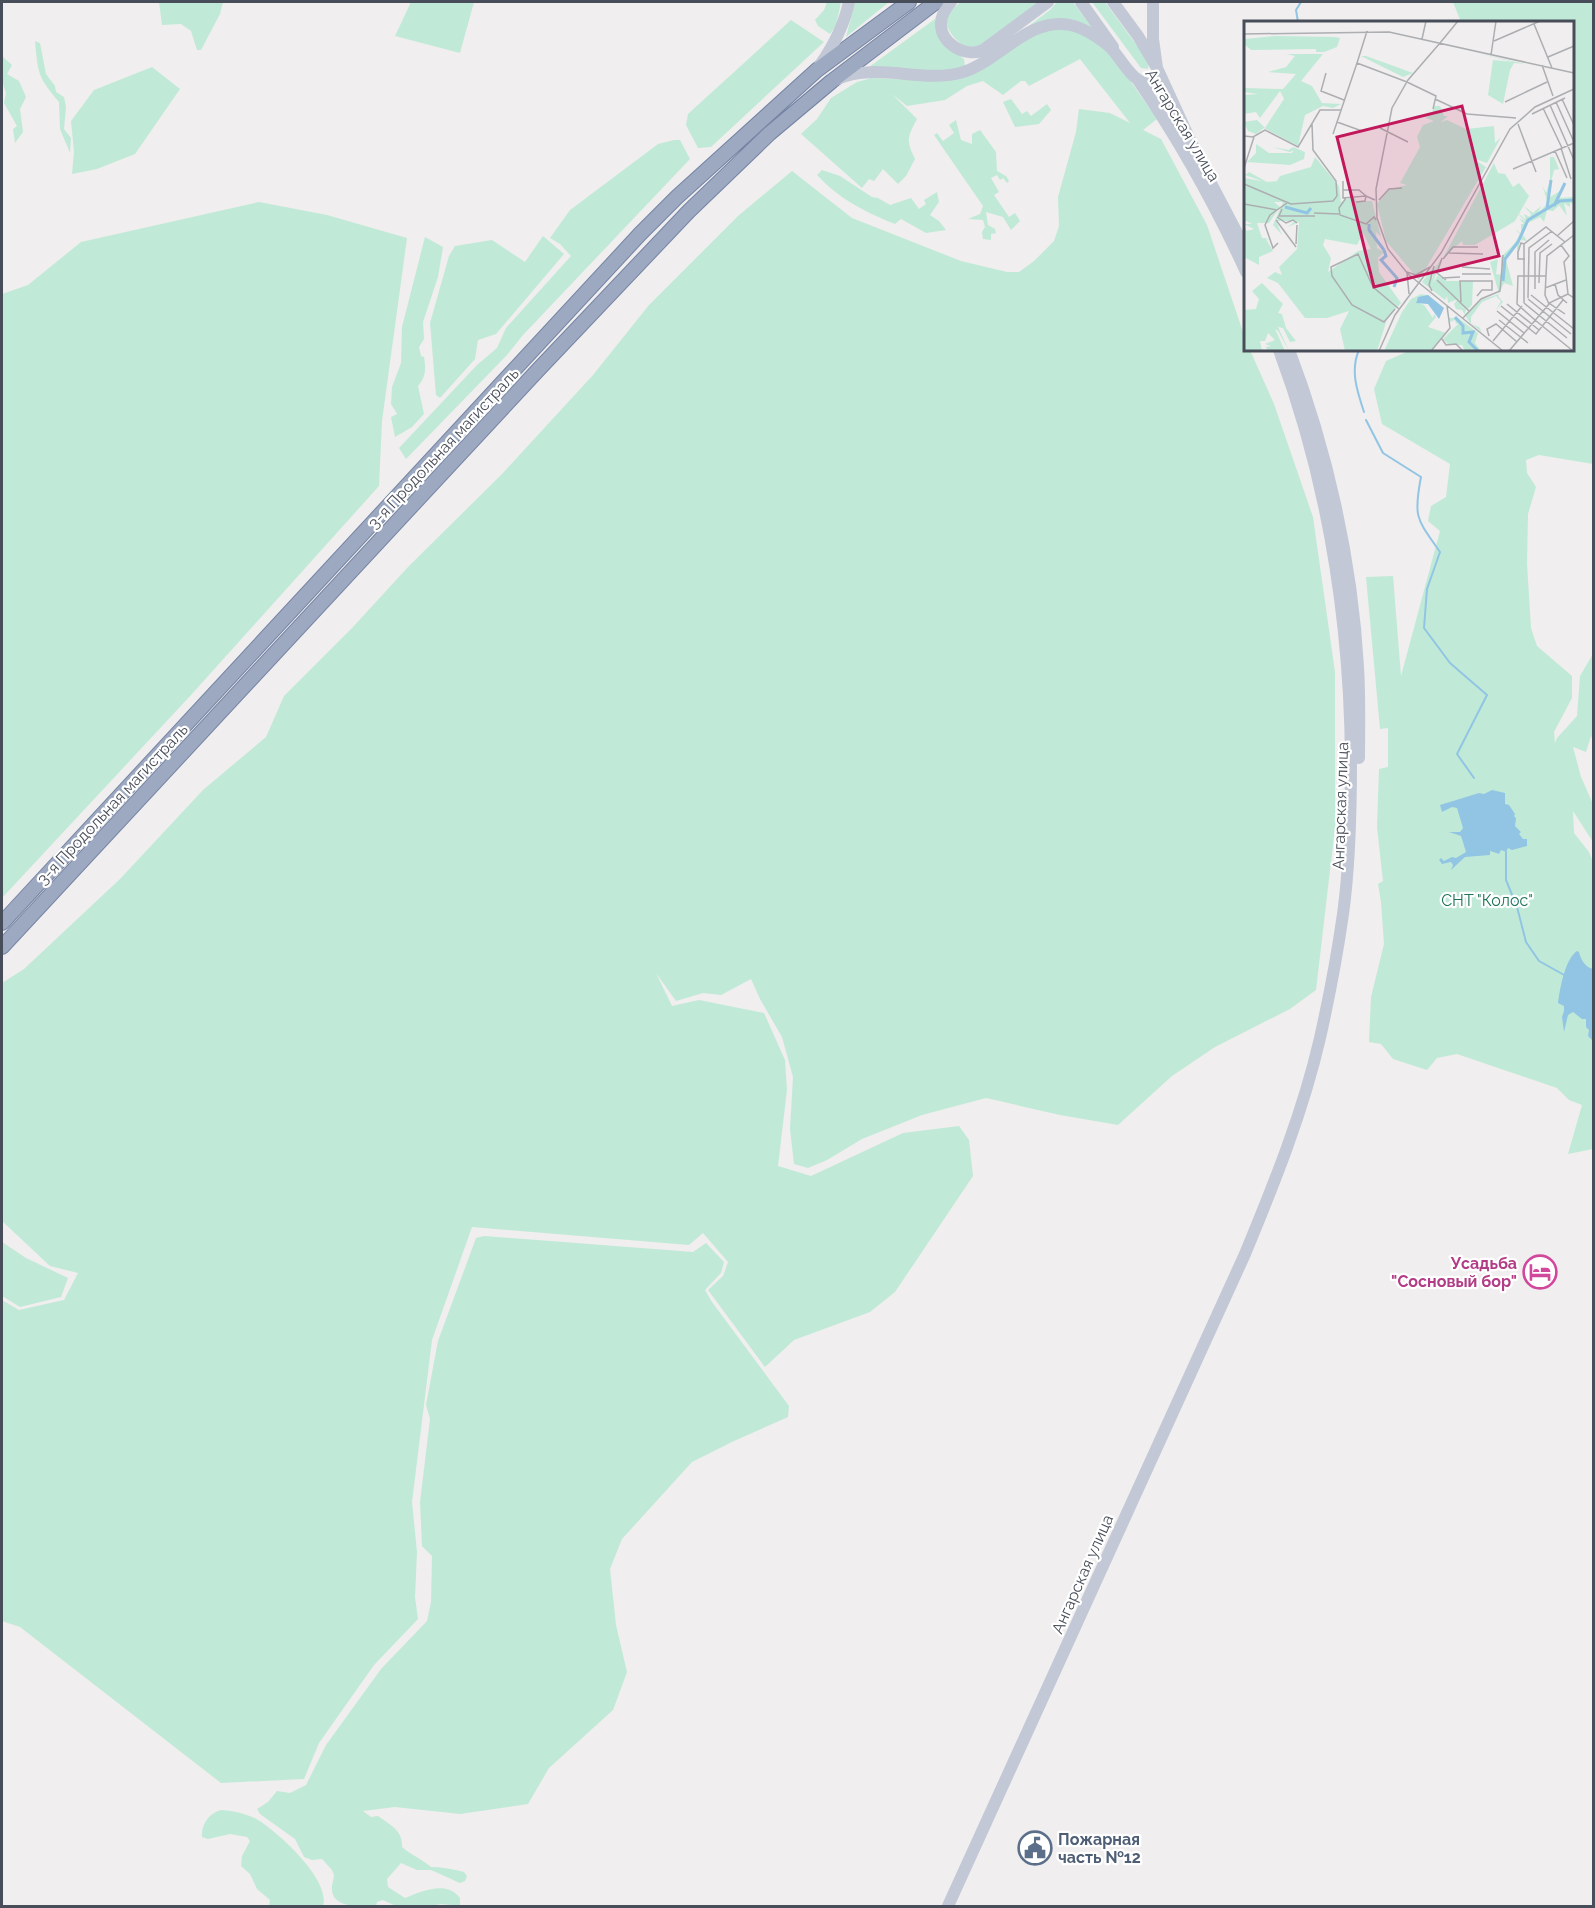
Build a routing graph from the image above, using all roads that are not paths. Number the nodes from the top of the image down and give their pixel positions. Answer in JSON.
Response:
{"nodes":[{"id":1,"x":849,"y":2,"type":"edge"},
{"id":2,"x":909,"y":2,"type":"edge"},
{"id":3,"x":936,"y":2,"type":"edge"},
{"id":4,"x":951,"y":2,"type":"edge"},
{"id":5,"x":1048,"y":2,"type":"edge"},
{"id":6,"x":1081,"y":2,"type":"edge"},
{"id":7,"x":1113,"y":2,"type":"edge"},
{"id":8,"x":1153,"y":2,"type":"edge"},
{"id":9,"x":1157,"y":68,"type":"junction"},
{"id":10,"x":817,"y":70,"type":"junction"},
{"id":11,"x":1138,"y":80,"type":"junction"},
{"id":12,"x":832,"y":81,"type":"junction"},
{"id":13,"x":1244,"y":248,"type":"edge"},
{"id":14,"x":1244,"y":270,"type":"edge"},
{"id":15,"x":1279,"y":351,"type":"edge"},
{"id":16,"x":1289,"y":351,"type":"edge"},
{"id":17,"x":2,"y":923,"type":"edge"},
{"id":18,"x":2,"y":947,"type":"edge"},
{"id":19,"x":1245,"y":1254,"type":"junction"},
{"id":20,"x":948,"y":1906,"type":"edge"}],
"edges":[{"from":1,"to":10,"type":"main road"},
{"from":2,"to":10,"type":"highway","name":"3-я Продольная магистраль"},
{"from":3,"to":12,"type":"highway","name":"3-я Продольная магистраль"},
{"from":4,"to":5,"type":"main road"},
{"from":6,"to":11,"type":"main road","name":"Ангарская улица"},
{"from":7,"to":9,"type":"main road","name":"Ангарская улица"},
{"from":8,"to":9,"type":"main road"},
{"from":9,"to":11,"type":"main road"},
{"from":9,"to":13,"type":"main road","name":"Ангарская улица"},
{"from":10,"to":17,"type":"highway","name":"3-я Продольная магистраль"},
{"from":11,"to":12,"type":"main road"},
{"from":11,"to":14,"type":"main road","name":"Ангарская улица"},
{"from":12,"to":18,"type":"highway","name":"3-я Продольная магистраль"},
{"from":15,"to":19,"type":"main road","name":"Ангарская улица"},
{"from":16,"to":19,"type":"main road","name":"Ангарская улица"},
{"from":19,"to":20,"type":"main road","name":"Ангарская улица"}]}
